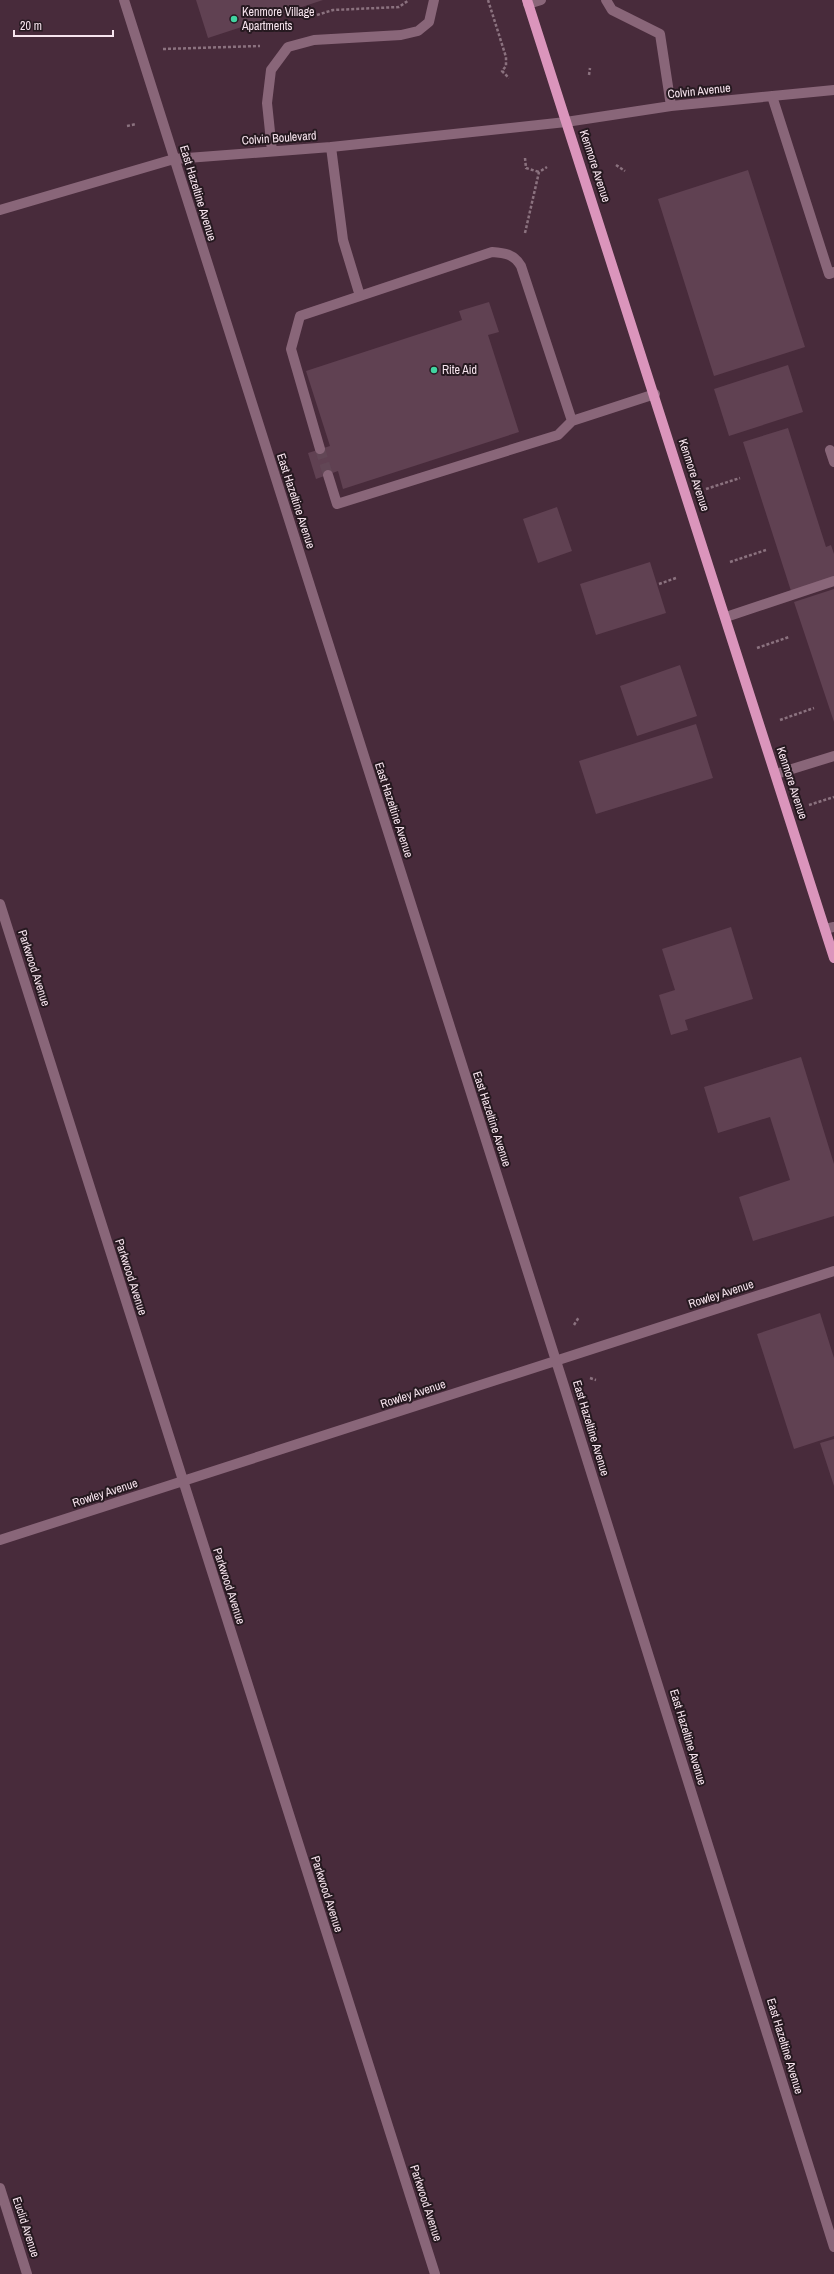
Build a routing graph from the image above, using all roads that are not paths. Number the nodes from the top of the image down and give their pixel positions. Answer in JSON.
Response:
{"nodes":[{"id":1,"x":124,"y":0,"type":"edge"},
{"id":2,"x":434,"y":0,"type":"edge"},
{"id":3,"x":541,"y":0,"type":"edge"},
{"id":4,"x":606,"y":0,"type":"edge"},
{"id":5,"x":528,"y":2,"type":"edge"},
{"id":6,"x":834,"y":90,"type":"edge"},
{"id":7,"x":772,"y":96,"type":"junction"},
{"id":8,"x":671,"y":106,"type":"junction"},
{"id":9,"x":566,"y":122,"type":"junction"},
{"id":10,"x":331,"y":147,"type":"junction"},
{"id":11,"x":272,"y":151,"type":"junction"},
{"id":12,"x":174,"y":159,"type":"junction"},
{"id":13,"x":0,"y":210,"type":"edge"},
{"id":14,"x":834,"y":272,"type":"edge"},
{"id":15,"x":360,"y":296,"type":"junction"},
{"id":16,"x":655,"y":394,"type":"junction"},
{"id":17,"x":572,"y":421,"type":"junction"},
{"id":18,"x":320,"y":449,"type":"tunnel mouth"},
{"id":19,"x":830,"y":450,"type":"dead end"},
{"id":20,"x":834,"y":462,"type":"edge"},
{"id":21,"x":328,"y":475,"type":"tunnel mouth"},
{"id":22,"x":834,"y":581,"type":"edge"},
{"id":23,"x":726,"y":617,"type":"junction"},
{"id":24,"x":834,"y":756,"type":"edge"},
{"id":25,"x":776,"y":774,"type":"junction"},
{"id":26,"x":0,"y":904,"type":"edge"},
{"id":27,"x":829,"y":928,"type":"edge"},
{"id":28,"x":834,"y":958,"type":"edge"},
{"id":29,"x":834,"y":1271,"type":"edge"},
{"id":30,"x":556,"y":1362,"type":"junction"},
{"id":31,"x":182,"y":1482,"type":"junction"},
{"id":32,"x":0,"y":1540,"type":"edge"},
{"id":33,"x":0,"y":2188,"type":"edge"},
{"id":34,"x":834,"y":2247,"type":"edge"},
{"id":35,"x":27,"y":2274,"type":"edge"},
{"id":36,"x":435,"y":2274,"type":"edge"}],
"edges":[{"from":1,"to":12,"type":"street","name":"East Hazeltine Avenue"},
{"from":2,"to":11,"type":"street"},
{"from":3,"to":5,"type":"street"},
{"from":4,"to":8,"type":"street"},
{"from":5,"to":9,"type":"main road","name":"Kenmore Avenue"},
{"from":6,"to":7,"type":"street","name":"Colvin Avenue"},
{"from":7,"to":8,"type":"street","name":"Colvin Avenue"},
{"from":7,"to":14,"type":"street"},
{"from":8,"to":9,"type":"street","name":"Colvin Avenue"},
{"from":9,"to":10,"type":"street","name":"Colvin Boulevard"},
{"from":9,"to":16,"type":"main road","name":"Kenmore Avenue"},
{"from":10,"to":11,"type":"street","name":"Colvin Boulevard"},
{"from":10,"to":15,"type":"street"},
{"from":11,"to":12,"type":"street","name":"Colvin Boulevard"},
{"from":12,"to":13,"type":"street","name":"Colvin Boulevard"},
{"from":12,"to":30,"type":"street","name":"East Hazeltine Avenue"},
{"from":15,"to":17,"type":"street"},
{"from":15,"to":18,"type":"street"},
{"from":16,"to":17,"type":"street"},
{"from":16,"to":23,"type":"main road","name":"Kenmore Avenue"},
{"from":17,"to":21,"type":"street"},
{"from":19,"to":20,"type":"street"},
{"from":22,"to":23,"type":"street"},
{"from":23,"to":25,"type":"main road","name":"Kenmore Avenue"},
{"from":24,"to":25,"type":"street"},
{"from":25,"to":27,"type":"main road","name":"Kenmore Avenue"},
{"from":26,"to":31,"type":"street","name":"Parkwood Avenue"},
{"from":27,"to":28,"type":"main road","name":"Kenmore Avenue"},
{"from":29,"to":30,"type":"street","name":"Rowley Avenue"},
{"from":30,"to":31,"type":"street","name":"Rowley Avenue"},
{"from":30,"to":34,"type":"street","name":"East Hazeltine Avenue"},
{"from":31,"to":32,"type":"street","name":"Rowley Avenue"},
{"from":31,"to":36,"type":"street","name":"Parkwood Avenue"},
{"from":33,"to":35,"type":"street","name":"Euclid Avenue"}]}
